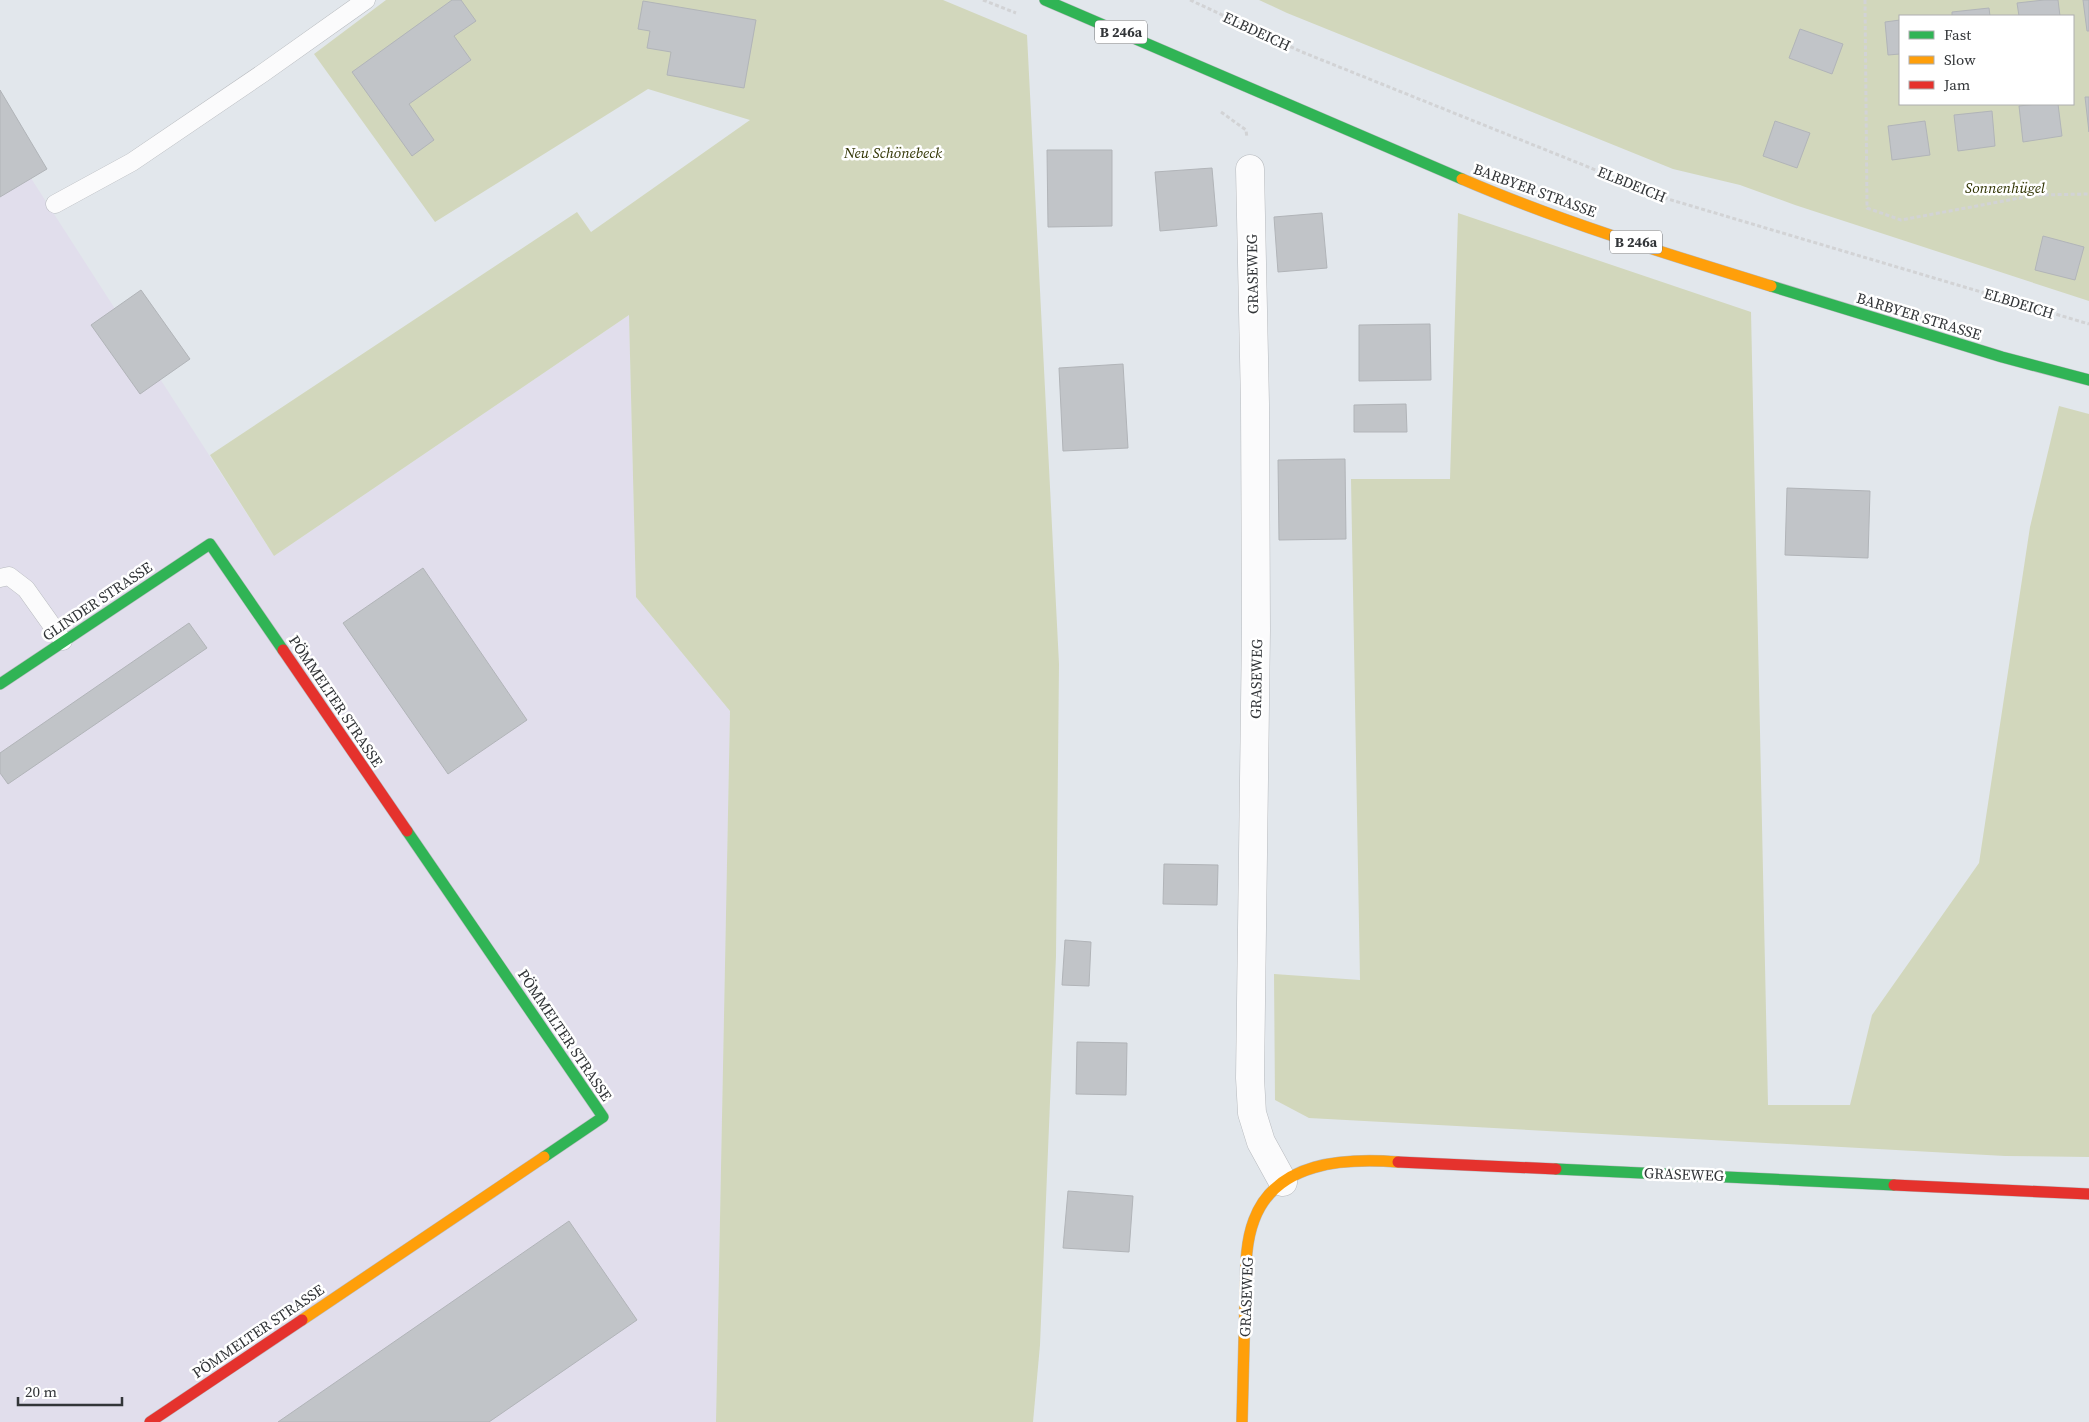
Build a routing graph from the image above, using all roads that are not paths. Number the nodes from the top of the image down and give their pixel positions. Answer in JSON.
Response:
{"nodes":[{"id":1,"x":366,"y":0,"type":"edge"},
{"id":2,"x":1045,"y":0,"type":"edge"},
{"id":3,"x":1250,"y":169,"type":"dead end"},
{"id":4,"x":55,"y":204,"type":"dead end"},
{"id":5,"x":2089,"y":380,"type":"edge"},
{"id":6,"x":210,"y":544,"type":"joint"},
{"id":7,"x":0,"y":578,"type":"edge"},
{"id":8,"x":63,"y":641,"type":"junction"},
{"id":9,"x":0,"y":684,"type":"edge"},
{"id":10,"x":1283,"y":1182,"type":"junction"},
{"id":11,"x":2089,"y":1194,"type":"edge"},
{"id":12,"x":150,"y":1422,"type":"edge"},
{"id":13,"x":1242,"y":1422,"type":"edge"}],
"edges":[{"from":1,"to":4,"type":"lane"},
{"from":2,"to":5,"type":"street","name":"BARBYER STRASSE","number":"B 246a"},
{"from":3,"to":10,"type":"street","name":"GRASEWEG"},
{"from":6,"to":8,"type":"street","name":"GLINDER STRASSE"},
{"from":6,"to":12,"type":"street","name":"PÖMMELTER STRASSE"},
{"from":7,"to":8,"type":"lane"},
{"from":8,"to":9,"type":"street","name":"GLINDER STRASSE"},
{"from":10,"to":11,"type":"street","name":"GRASEWEG"},
{"from":10,"to":13,"type":"street","name":"GRASEWEG"}]}
